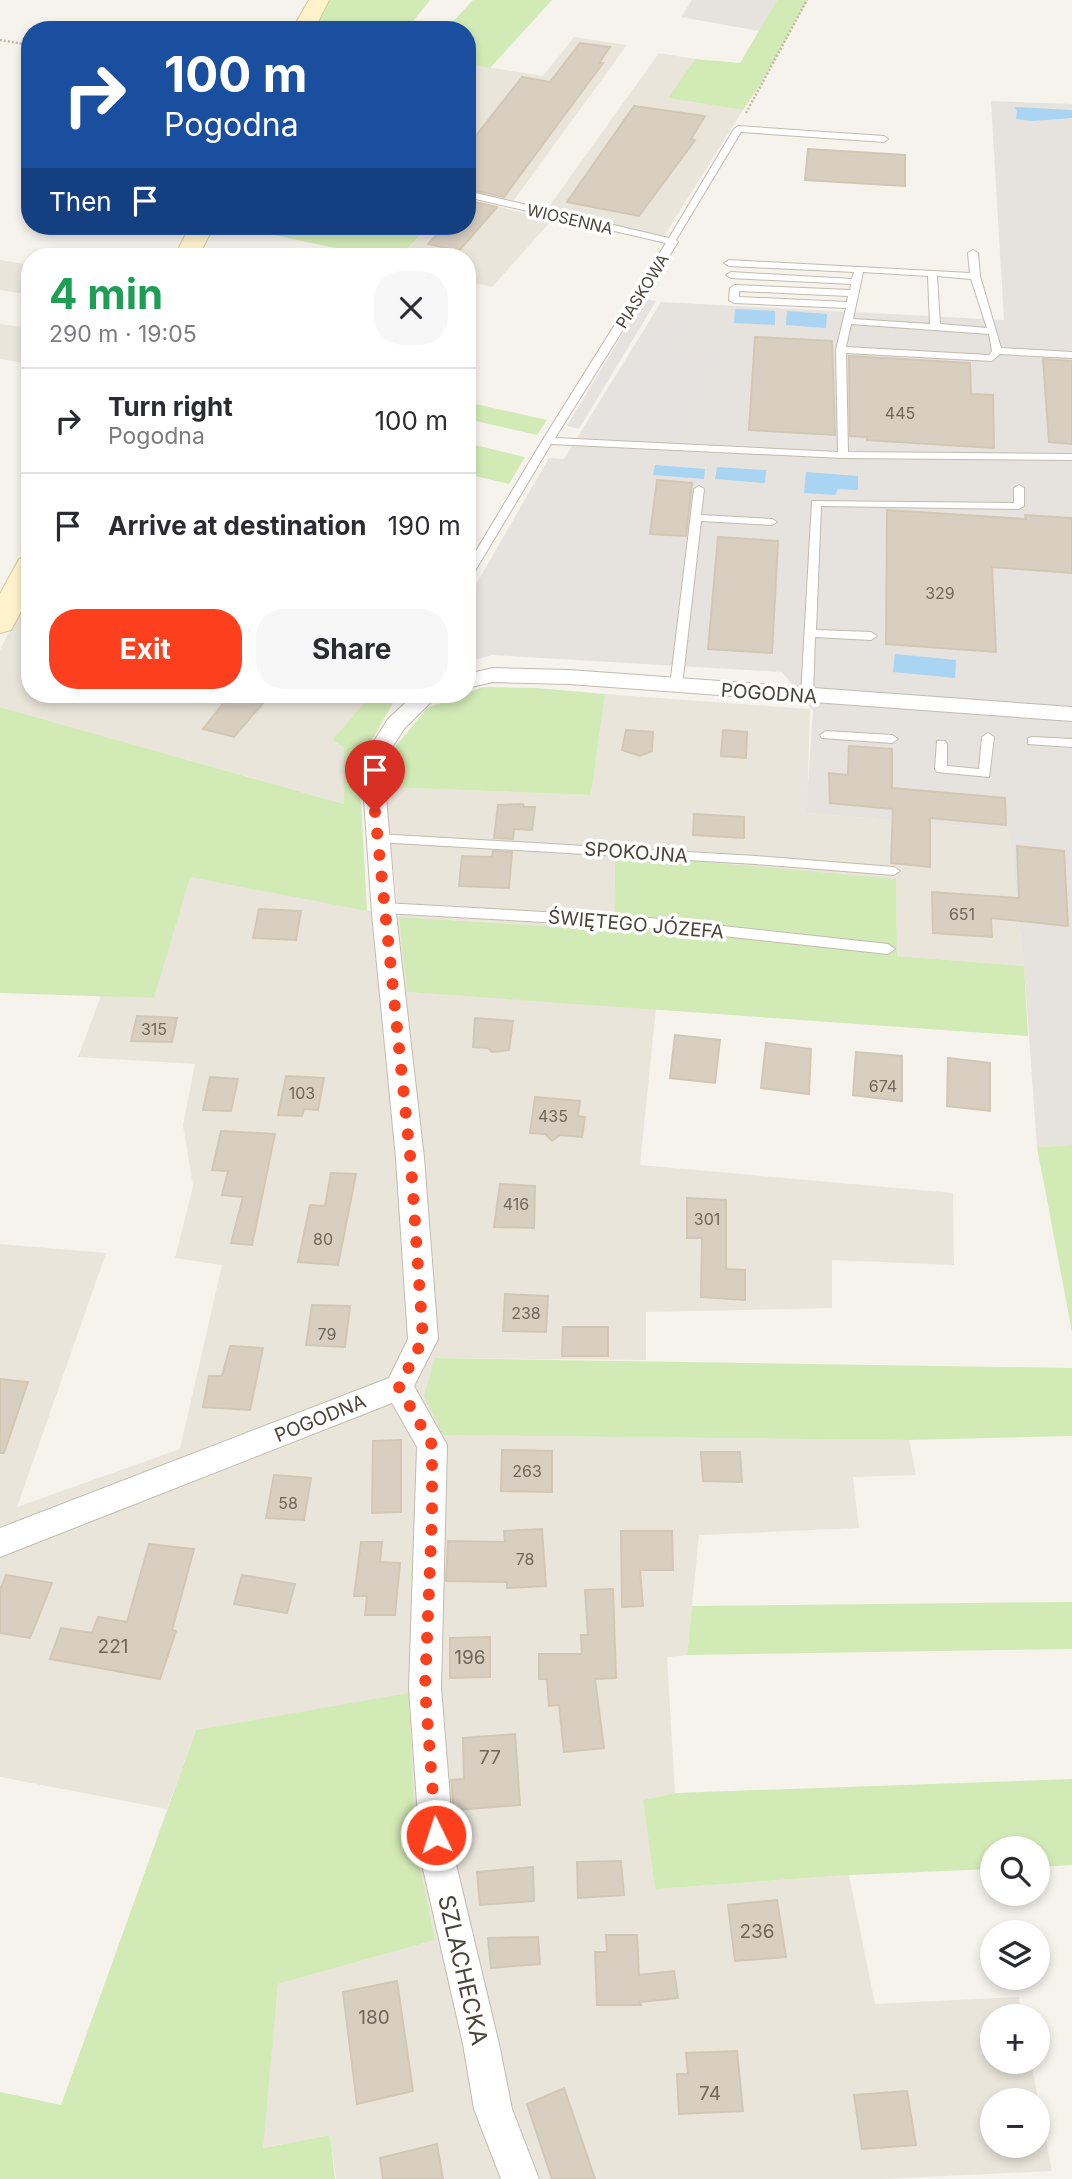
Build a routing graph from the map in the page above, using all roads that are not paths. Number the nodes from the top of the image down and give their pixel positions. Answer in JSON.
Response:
{"nodes":[{"id":1,"x":319,"y":0,"type":"edge"},
{"id":2,"x":308,"y":21,"type":"edge"},
{"id":3,"x":884,"y":139,"type":"dead end"},
{"id":4,"x":476,"y":196,"type":"edge"},
{"id":5,"x":673,"y":242,"type":"junction"},
{"id":6,"x":973,"y":253,"type":"dead end"},
{"id":7,"x":729,"y":263,"type":"dead end"},
{"id":8,"x":859,"y":269,"type":"junction"},
{"id":9,"x":932,"y":273,"type":"junction"},
{"id":10,"x":731,"y":275,"type":"dead end"},
{"id":11,"x":975,"y":276,"type":"junction"},
{"id":12,"x":855,"y":287,"type":"junction"},
{"id":13,"x":851,"y":305,"type":"junction"},
{"id":14,"x":847,"y":321,"type":"junction"},
{"id":15,"x":935,"y":327,"type":"junction"},
{"id":16,"x":993,"y":331,"type":"junction"},
{"id":17,"x":841,"y":350,"type":"junction"},
{"id":18,"x":998,"y":351,"type":"junction"},
{"id":19,"x":1072,"y":355,"type":"edge"},
{"id":20,"x":547,"y":441,"type":"junction"},
{"id":21,"x":843,"y":455,"type":"junction"},
{"id":22,"x":1072,"y":457,"type":"edge"},
{"id":23,"x":1019,"y":488,"type":"dead end"},
{"id":24,"x":699,"y":489,"type":"dead end"},
{"id":25,"x":695,"y":518,"type":"junction"},
{"id":26,"x":772,"y":522,"type":"dead end"},
{"id":27,"x":476,"y":561,"type":"edge"},
{"id":28,"x":21,"y":583,"type":"edge"},
{"id":29,"x":0,"y":624,"type":"edge"},
{"id":30,"x":810,"y":633,"type":"junction"},
{"id":31,"x":871,"y":636,"type":"dead end"},
{"id":32,"x":476,"y":679,"type":"edge"},
{"id":33,"x":676,"y":686,"type":"junction"},
{"id":34,"x":807,"y":696,"type":"junction"},
{"id":35,"x":416,"y":703,"type":"edge"},
{"id":36,"x":1072,"y":714,"type":"edge"},
{"id":37,"x":826,"y":736,"type":"dead end"},
{"id":38,"x":988,"y":737,"type":"dead end"},
{"id":39,"x":892,"y":740,"type":"dead end"},
{"id":40,"x":1032,"y":741,"type":"dead end"},
{"id":41,"x":1072,"y":743,"type":"edge"},
{"id":42,"x":941,"y":744,"type":"dead end"},
{"id":43,"x":377,"y":838,"type":"junction"},
{"id":44,"x":894,"y":871,"type":"dead end"},
{"id":45,"x":384,"y":908,"type":"junction"},
{"id":46,"x":888,"y":949,"type":"dead end"},
{"id":47,"x":399,"y":1387,"type":"junction"},
{"id":48,"x":0,"y":1543,"type":"edge"},
{"id":49,"x":520,"y":2179,"type":"edge"}],
"edges":[{"from":1,"to":2,"type":"street"},
{"from":3,"to":5,"type":"lane","name":"PIASKOWA"},
{"from":4,"to":5,"type":"lane","name":"WIOSENNA"},
{"from":5,"to":20,"type":"lane","name":"PIASKOWA"},
{"from":6,"to":11,"type":"lane"},
{"from":7,"to":8,"type":"lane"},
{"from":8,"to":9,"type":"lane"},
{"from":8,"to":12,"type":"lane"},
{"from":9,"to":11,"type":"lane"},
{"from":9,"to":15,"type":"lane"},
{"from":10,"to":12,"type":"lane"},
{"from":11,"to":16,"type":"lane"},
{"from":12,"to":13,"type":"lane"},
{"from":12,"to":13,"type":"lane"},
{"from":13,"to":14,"type":"lane"},
{"from":14,"to":15,"type":"lane"},
{"from":14,"to":17,"type":"lane"},
{"from":15,"to":16,"type":"lane"},
{"from":16,"to":18,"type":"lane"},
{"from":17,"to":18,"type":"lane"},
{"from":17,"to":21,"type":"lane"},
{"from":18,"to":19,"type":"lane"},
{"from":20,"to":21,"type":"lane"},
{"from":20,"to":27,"type":"lane","name":"PIASKOWA"},
{"from":21,"to":22,"type":"lane"},
{"from":23,"to":30,"type":"lane"},
{"from":24,"to":25,"type":"lane"},
{"from":25,"to":26,"type":"lane"},
{"from":25,"to":33,"type":"lane"},
{"from":28,"to":29,"type":"street"},
{"from":30,"to":31,"type":"lane"},
{"from":30,"to":34,"type":"lane"},
{"from":32,"to":33,"type":"street","name":"POGODNA"},
{"from":33,"to":34,"type":"street","name":"POGODNA"},
{"from":34,"to":36,"type":"street","name":"POGODNA"},
{"from":35,"to":43,"type":"street"},
{"from":37,"to":39,"type":"lane"},
{"from":38,"to":42,"type":"lane"},
{"from":40,"to":41,"type":"lane"},
{"from":43,"to":44,"type":"lane","name":"SPOKOJNA"},
{"from":43,"to":45,"type":"street"},
{"from":45,"to":46,"type":"lane","name":"ŚWIĘTEGO JÓZEFA"},
{"from":45,"to":47,"type":"street"},
{"from":47,"to":48,"type":"street","name":"POGODNA"},
{"from":47,"to":49,"type":"street","name":"SZLACHECKA"}]}
